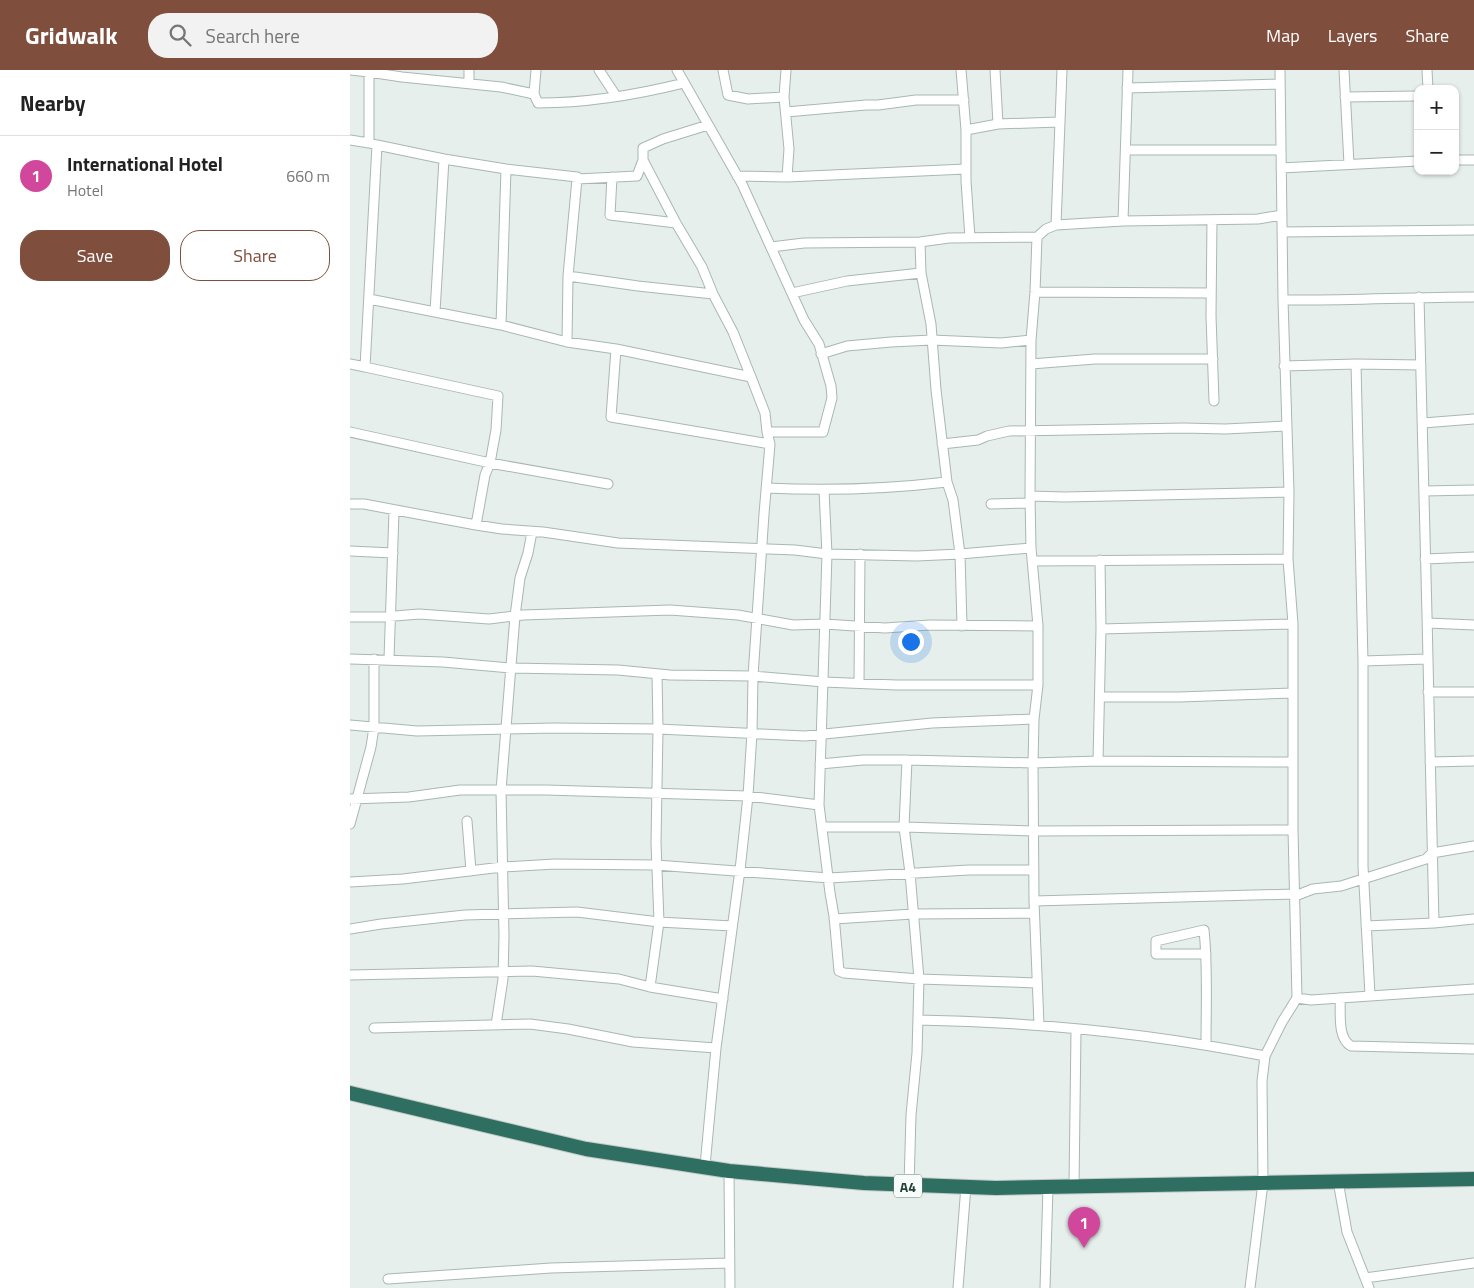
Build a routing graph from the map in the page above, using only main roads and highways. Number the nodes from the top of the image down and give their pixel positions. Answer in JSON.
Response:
{"nodes":[{"id":1,"x":350,"y":1092,"type":"edge"},
{"id":2,"x":1474,"y":1179,"type":"edge"}],
"edges":[{"from":1,"to":2,"type":"highway","number":"A4"}]}
